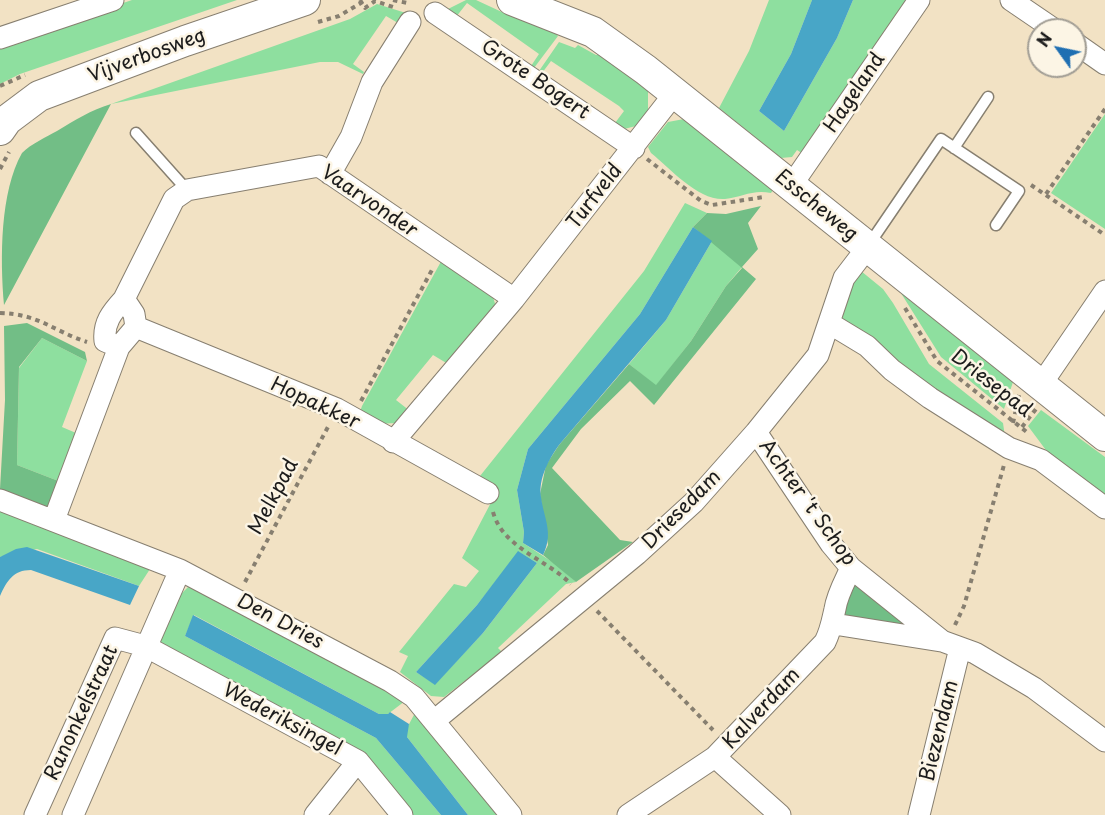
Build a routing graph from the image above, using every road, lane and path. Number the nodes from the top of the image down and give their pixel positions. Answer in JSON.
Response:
{"nodes":[{"id":1,"x":113,"y":0,"type":"edge"},
{"id":2,"x":305,"y":0,"type":"edge"},
{"id":3,"x":512,"y":0,"type":"edge"},
{"id":4,"x":919,"y":0,"type":"edge"},
{"id":5,"x":1011,"y":0,"type":"edge"},
{"id":6,"x":435,"y":13,"type":"dead end"},
{"id":7,"x":1037,"y":18,"type":"edge"},
{"id":8,"x":410,"y":22,"type":"dead end"},
{"id":9,"x":0,"y":38,"type":"edge"},
{"id":10,"x":1087,"y":52,"type":"edge"},
{"id":11,"x":1105,"y":64,"type":"edge"},
{"id":12,"x":675,"y":93,"type":"junction"},
{"id":13,"x":988,"y":97,"type":"dead end"},
{"id":14,"x":1105,"y":109,"type":"edge"},
{"id":15,"x":0,"y":130,"type":"edge"},
{"id":16,"x":136,"y":133,"type":"dead end"},
{"id":17,"x":634,"y":148,"type":"junction"},
{"id":18,"x":954,"y":148,"type":"junction"},
{"id":19,"x":330,"y":174,"type":"junction"},
{"id":20,"x":186,"y":190,"type":"junction"},
{"id":21,"x":1019,"y":190,"type":"junction"},
{"id":22,"x":781,"y":192,"type":"junction"},
{"id":23,"x":1046,"y":194,"type":"junction"},
{"id":24,"x":996,"y":225,"type":"dead end"},
{"id":25,"x":1105,"y":235,"type":"edge"},
{"id":26,"x":867,"y":248,"type":"junction"},
{"id":27,"x":442,"y":252,"type":"junction"},
{"id":28,"x":1105,"y":291,"type":"edge"},
{"id":29,"x":124,"y":299,"type":"junction"},
{"id":30,"x":514,"y":299,"type":"junction"},
{"id":31,"x":900,"y":299,"type":"dead end"},
{"id":32,"x":0,"y":313,"type":"edge"},
{"id":33,"x":829,"y":323,"type":"junction"},
{"id":34,"x":136,"y":327,"type":"junction"},
{"id":35,"x":112,"y":344,"type":"junction"},
{"id":36,"x":1040,"y":386,"type":"junction"},
{"id":37,"x":345,"y":415,"type":"junction"},
{"id":38,"x":1013,"y":421,"type":"junction"},
{"id":39,"x":1022,"y":427,"type":"junction"},
{"id":40,"x":756,"y":432,"type":"junction"},
{"id":41,"x":1105,"y":436,"type":"edge"},
{"id":42,"x":393,"y":442,"type":"junction"},
{"id":43,"x":1009,"y":448,"type":"junction"},
{"id":44,"x":1041,"y":460,"type":"junction"},
{"id":45,"x":489,"y":493,"type":"joint"},
{"id":46,"x":0,"y":500,"type":"edge"},
{"id":47,"x":1105,"y":508,"type":"edge"},
{"id":48,"x":54,"y":520,"type":"junction"},
{"id":49,"x":852,"y":568,"type":"junction"},
{"id":50,"x":180,"y":570,"type":"junction"},
{"id":51,"x":585,"y":598,"type":"junction"},
{"id":52,"x":237,"y":599,"type":"junction"},
{"id":53,"x":834,"y":624,"type":"junction"},
{"id":54,"x":950,"y":644,"type":"junction"},
{"id":55,"x":145,"y":646,"type":"junction"},
{"id":56,"x":434,"y":721,"type":"junction"},
{"id":57,"x":1105,"y":741,"type":"edge"},
{"id":58,"x":721,"y":752,"type":"junction"},
{"id":59,"x":358,"y":761,"type":"junction"},
{"id":60,"x":35,"y":815,"type":"edge"},
{"id":61,"x":73,"y":815,"type":"edge"},
{"id":62,"x":315,"y":815,"type":"edge"},
{"id":63,"x":402,"y":815,"type":"edge"},
{"id":64,"x":511,"y":815,"type":"edge"},
{"id":65,"x":628,"y":815,"type":"edge"},
{"id":66,"x":780,"y":815,"type":"edge"},
{"id":67,"x":919,"y":815,"type":"edge"}],
"edges":[{"from":1,"to":9,"type":"street"},
{"from":2,"to":15,"type":"street","name":"Vijverbosweg"},
{"from":3,"to":12,"type":"street","name":"Esscheweg"},
{"from":4,"to":22,"type":"street","name":"Hageland"},
{"from":5,"to":7,"type":"street"},
{"from":6,"to":17,"type":"street","name":"Grote Bogert"},
{"from":8,"to":19,"type":"street"},
{"from":10,"to":11,"type":"street"},
{"from":12,"to":17,"type":"street","name":"Turfveld"},
{"from":12,"to":22,"type":"street","name":"Esscheweg"},
{"from":13,"to":18,"type":"lane"},
{"from":14,"to":23,"type":"path"},
{"from":16,"to":20,"type":"lane"},
{"from":17,"to":22,"type":"path"},
{"from":17,"to":30,"type":"street","name":"Turfveld"},
{"from":18,"to":21,"type":"lane"},
{"from":18,"to":26,"type":"lane"},
{"from":19,"to":20,"type":"street","name":"Vaarvonder"},
{"from":19,"to":27,"type":"street","name":"Vaarvonder"},
{"from":20,"to":29,"type":"street"},
{"from":21,"to":23,"type":"path"},
{"from":21,"to":24,"type":"lane"},
{"from":22,"to":26,"type":"street","name":"Esscheweg"},
{"from":23,"to":25,"type":"path"},
{"from":26,"to":33,"type":"street","name":"Driesedam"},
{"from":26,"to":36,"type":"street","name":"Esscheweg"},
{"from":27,"to":30,"type":"street"},
{"from":27,"to":37,"type":"path","name":"Melkpad"},
{"from":28,"to":36,"type":"street"},
{"from":29,"to":34,"type":"street"},
{"from":29,"to":35,"type":"street"},
{"from":30,"to":42,"type":"street","name":"Turfveld"},
{"from":31,"to":38,"type":"path","name":"Driesepad"},
{"from":32,"to":35,"type":"path"},
{"from":33,"to":40,"type":"street","name":"Driesedam"},
{"from":33,"to":43,"type":"street"},
{"from":34,"to":35,"type":"street"},
{"from":34,"to":37,"type":"street","name":"Hopakker"},
{"from":35,"to":48,"type":"street"},
{"from":36,"to":38,"type":"path"},
{"from":36,"to":39,"type":"path"},
{"from":36,"to":41,"type":"street","name":"Esscheweg"},
{"from":37,"to":42,"type":"street","name":"Hopakker"},
{"from":37,"to":52,"type":"path","name":"Melkpad"},
{"from":38,"to":39,"type":"path","name":"Driesepad"},
{"from":38,"to":43,"type":"path"},
{"from":39,"to":43,"type":"path"},
{"from":39,"to":44,"type":"path","name":"Driesepad"},
{"from":40,"to":49,"type":"street","name":"Achter 't Schop"},
{"from":40,"to":51,"type":"street","name":"Driesedam"},
{"from":42,"to":45,"type":"street","name":"Hopakker"},
{"from":43,"to":44,"type":"street"},
{"from":43,"to":54,"type":"path"},
{"from":44,"to":47,"type":"street"},
{"from":45,"to":51,"type":"path"},
{"from":46,"to":48,"type":"street","name":"Den Dries"},
{"from":48,"to":50,"type":"street","name":"Den Dries"},
{"from":49,"to":53,"type":"street","name":"Kalverdam"},
{"from":49,"to":54,"type":"street","name":"Achter 't Schop"},
{"from":50,"to":52,"type":"street","name":"Den Dries"},
{"from":50,"to":55,"type":"street","name":"Ranonkelstraat"},
{"from":51,"to":56,"type":"street","name":"Driesedam"},
{"from":51,"to":58,"type":"path"},
{"from":52,"to":56,"type":"street","name":"Den Dries"},
{"from":53,"to":54,"type":"street","name":"Achter 't Schop"},
{"from":53,"to":58,"type":"street","name":"Kalverdam"},
{"from":54,"to":57,"type":"street","name":"Achter 't Schop"},
{"from":54,"to":67,"type":"street","name":"Biezendam"},
{"from":55,"to":59,"type":"street","name":"Wederiksingel"},
{"from":55,"to":60,"type":"street","name":"Ranonkelstraat"},
{"from":55,"to":61,"type":"street","name":"Ranonkelstraat"},
{"from":56,"to":64,"type":"street","name":"Den Dries"},
{"from":58,"to":65,"type":"street","name":"Kalverdam"},
{"from":58,"to":66,"type":"street"},
{"from":59,"to":62,"type":"street"},
{"from":59,"to":63,"type":"street","name":"Wederiksingel"}]}
